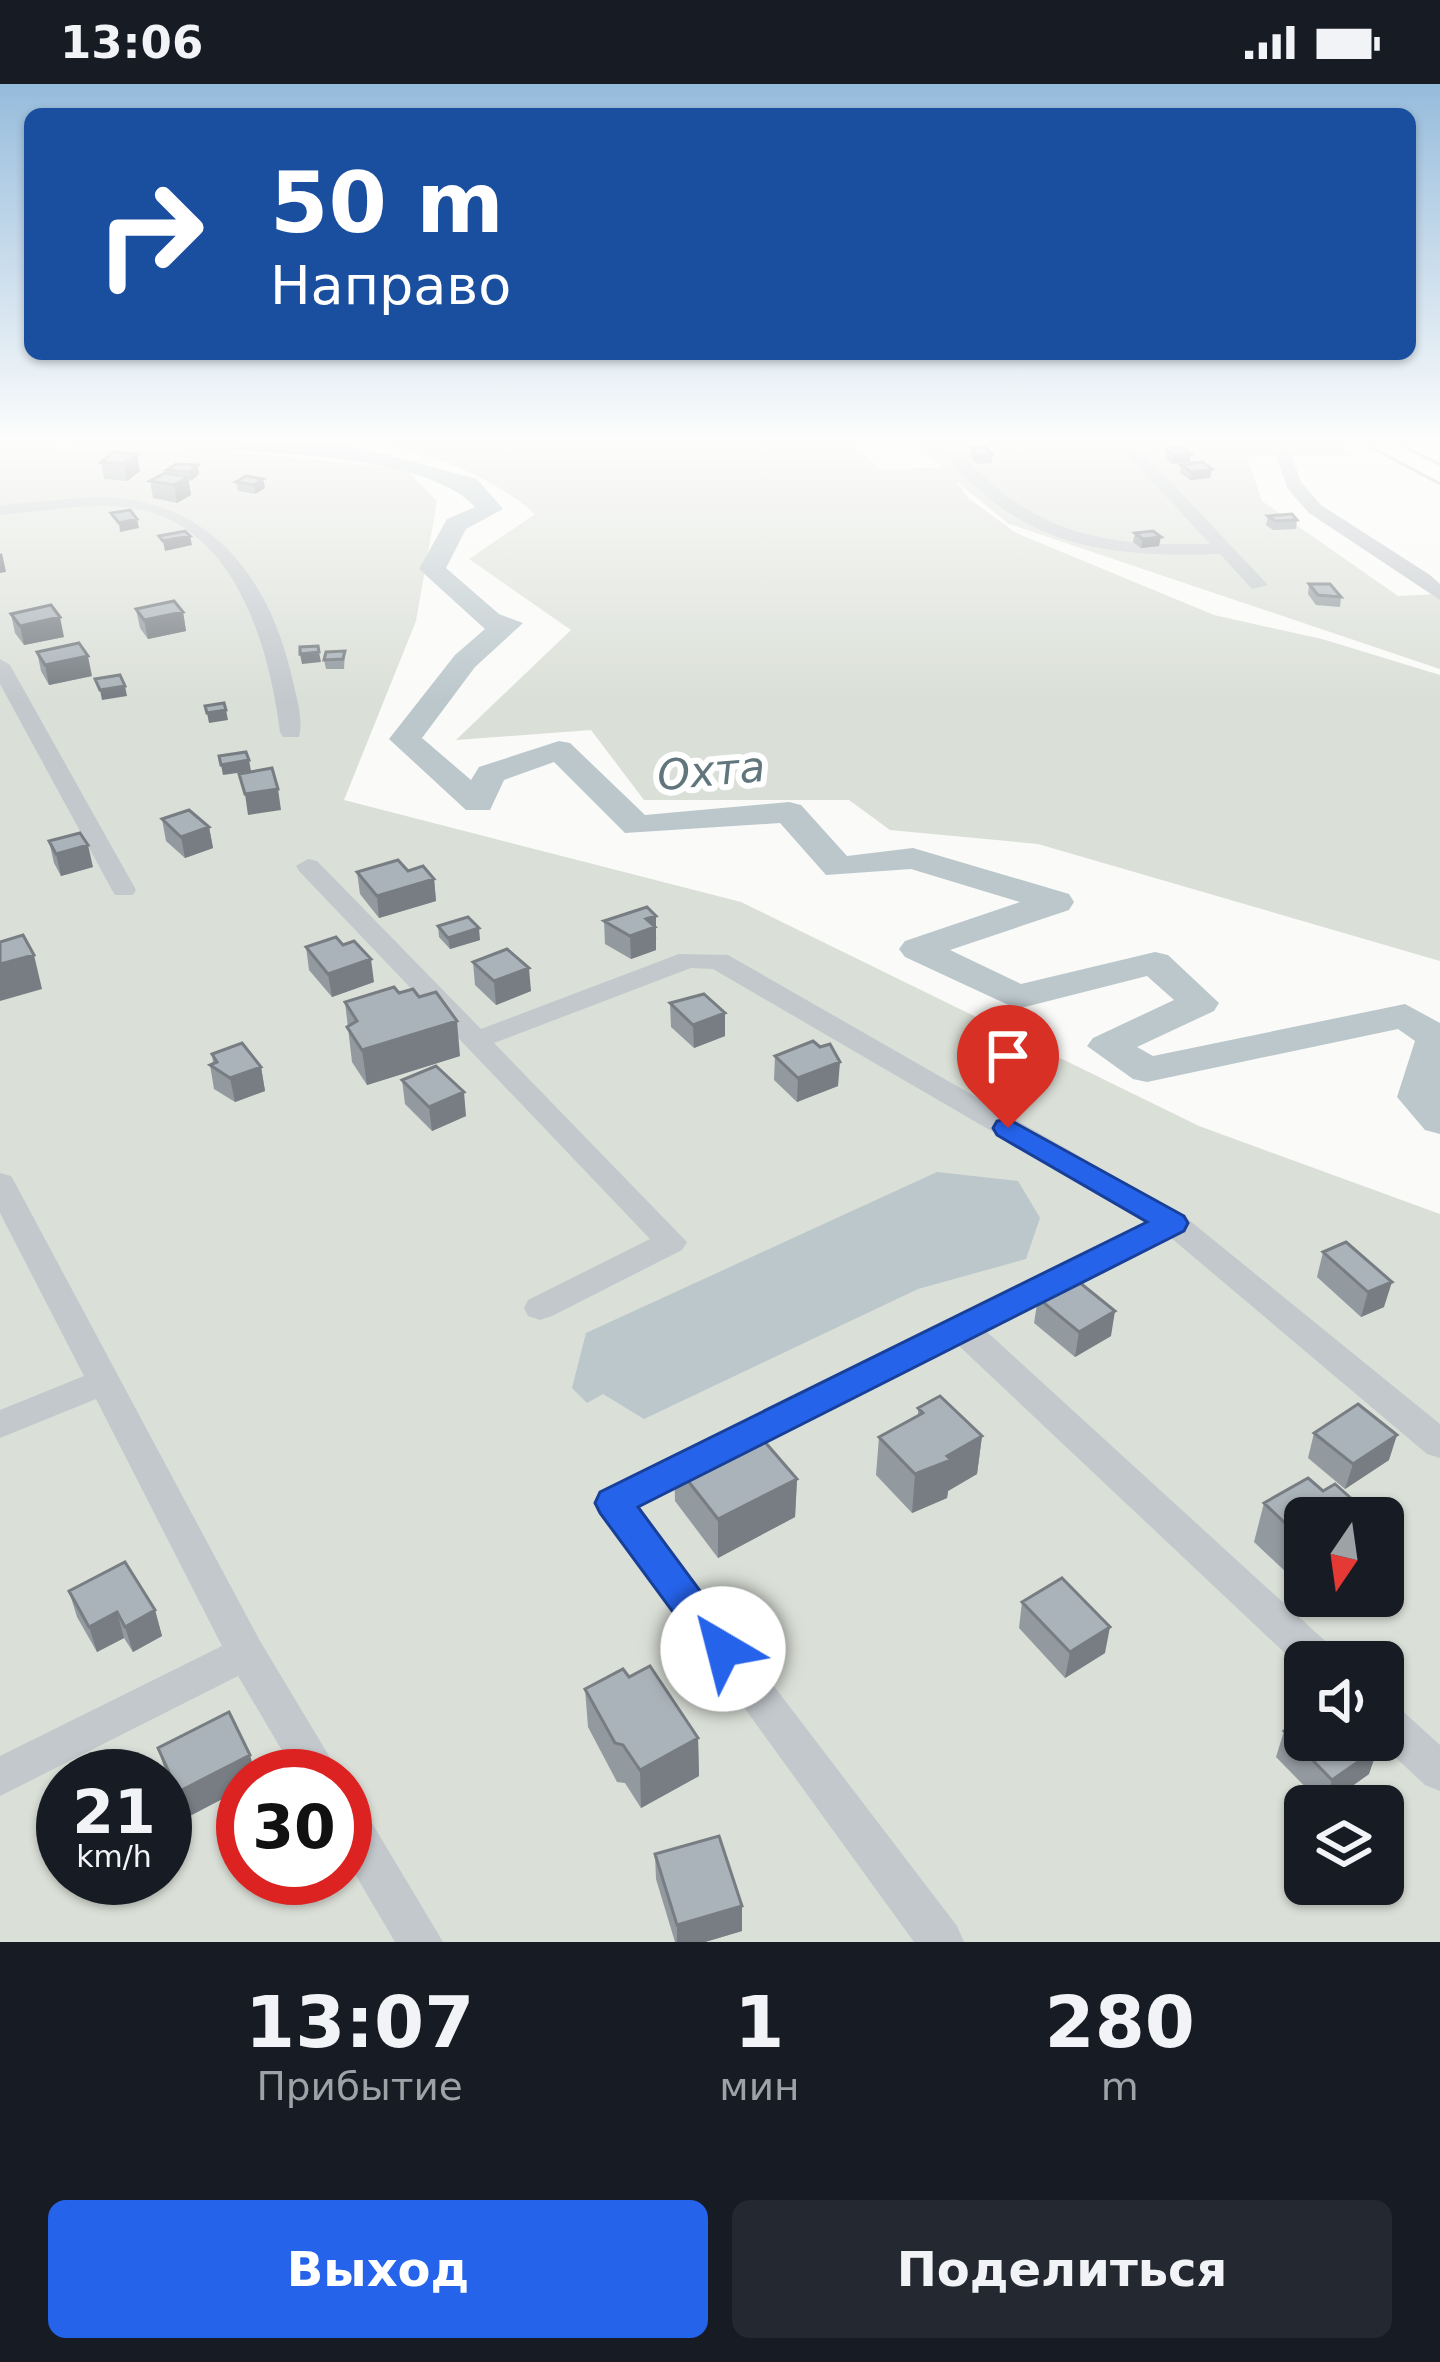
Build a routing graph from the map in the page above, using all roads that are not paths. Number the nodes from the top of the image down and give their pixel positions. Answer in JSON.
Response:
{"nodes":[{"id":1,"x":198,"y":528,"type":"edge"},
{"id":2,"x":1043,"y":528,"type":"edge"},
{"id":3,"x":1209,"y":528,"type":"edge"},
{"id":4,"x":1345,"y":528,"type":"edge"},
{"id":5,"x":1223,"y":550,"type":"junction"},
{"id":6,"x":1259,"y":585,"type":"dead end"},
{"id":7,"x":1440,"y":594,"type":"edge"},
{"id":8,"x":0,"y":665,"type":"edge"},
{"id":9,"x":291,"y":732,"type":"dead end"},
{"id":10,"x":308,"y":866,"type":"dead end"},
{"id":11,"x":124,"y":890,"type":"dead end"},
{"id":12,"x":478,"y":1039,"type":"junction"},
{"id":13,"x":0,"y":1184,"type":"edge"},
{"id":14,"x":1172,"y":1223,"type":"junction"},
{"id":15,"x":540,"y":1308,"type":"dead end"},
{"id":16,"x":962,"y":1328,"type":"junction"},
{"id":17,"x":104,"y":1382,"type":"junction"},
{"id":18,"x":0,"y":1425,"type":"edge"},
{"id":19,"x":1440,"y":1444,"type":"edge"},
{"id":20,"x":1298,"y":1641,"type":"edge"},
{"id":21,"x":246,"y":1653,"type":"junction"},
{"id":22,"x":1404,"y":1739,"type":"edge"},
{"id":23,"x":304,"y":1749,"type":"edge"},
{"id":24,"x":1440,"y":1772,"type":"edge"},
{"id":25,"x":0,"y":1777,"type":"edge"},
{"id":26,"x":372,"y":1862,"type":"edge"},
{"id":27,"x":420,"y":1942,"type":"edge"},
{"id":28,"x":941,"y":1942,"type":"edge"}],
"edges":[{"from":1,"to":9,"type":"street"},
{"from":2,"to":5,"type":"street"},
{"from":3,"to":5,"type":"street"},
{"from":4,"to":7,"type":"street"},
{"from":5,"to":6,"type":"street"},
{"from":8,"to":11,"type":"street"},
{"from":10,"to":12,"type":"street"},
{"from":12,"to":14,"type":"street"},
{"from":12,"to":15,"type":"street"},
{"from":13,"to":17,"type":"street"},
{"from":14,"to":16,"type":"street"},
{"from":14,"to":19,"type":"street"},
{"from":16,"to":20,"type":"street"},
{"from":16,"to":28,"type":"street"},
{"from":17,"to":18,"type":"street"},
{"from":17,"to":21,"type":"street"},
{"from":21,"to":23,"type":"street"},
{"from":21,"to":25,"type":"street"},
{"from":22,"to":24,"type":"street"},
{"from":26,"to":27,"type":"street"}]}
